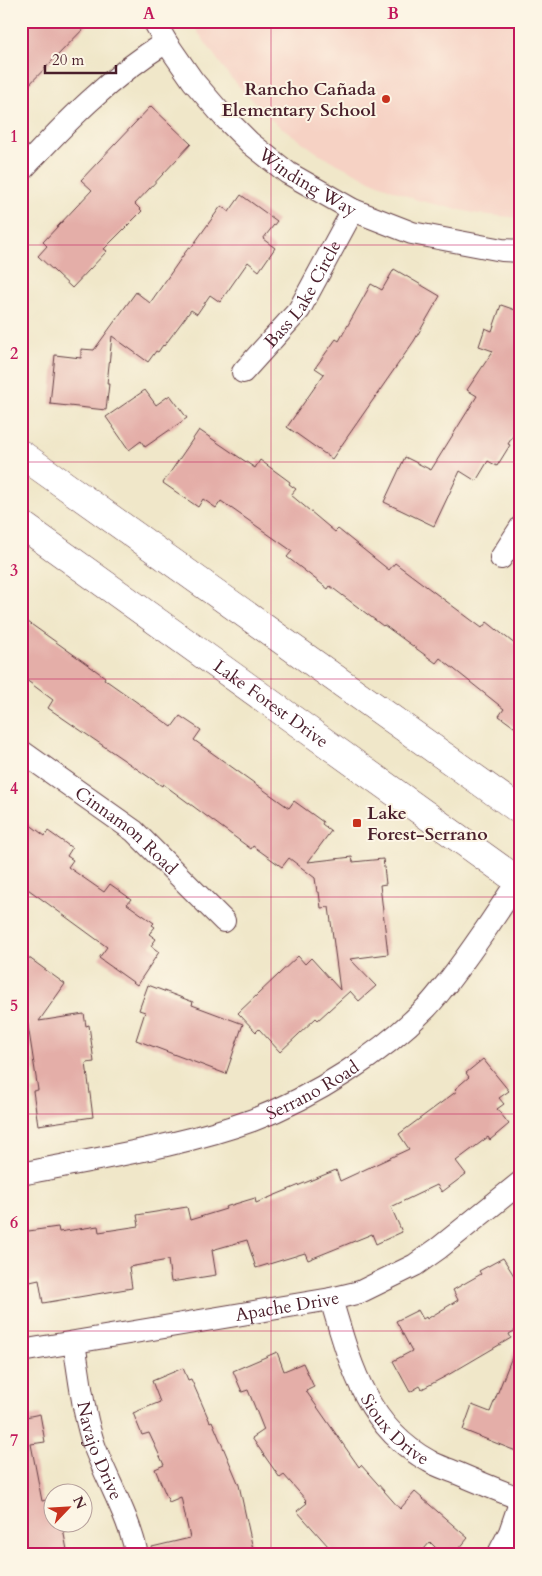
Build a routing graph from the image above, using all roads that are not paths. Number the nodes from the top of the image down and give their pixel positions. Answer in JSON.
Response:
{"nodes":[{"id":1,"x":154,"y":21,"type":"edge"},
{"id":2,"x":166,"y":42,"type":"junction"},
{"id":3,"x":21,"y":171,"type":"edge"},
{"id":4,"x":353,"y":210,"type":"junction"},
{"id":5,"x":521,"y":251,"type":"edge"},
{"id":6,"x":243,"y":372,"type":"dead end"},
{"id":7,"x":21,"y":454,"type":"edge"},
{"id":8,"x":21,"y":524,"type":"edge"},
{"id":9,"x":521,"y":526,"type":"edge"},
{"id":10,"x":500,"y":558,"type":"dead end"},
{"id":11,"x":21,"y":751,"type":"edge"},
{"id":12,"x":521,"y":810,"type":"edge"},
{"id":13,"x":520,"y":880,"type":"edge"},
{"id":14,"x":224,"y":921,"type":"dead end"},
{"id":15,"x":21,"y":1174,"type":"edge"},
{"id":16,"x":521,"y":1182,"type":"edge"},
{"id":17,"x":331,"y":1299,"type":"junction"},
{"id":18,"x":74,"y":1343,"type":"junction"},
{"id":19,"x":21,"y":1351,"type":"edge"},
{"id":20,"x":521,"y":1500,"type":"edge"},
{"id":21,"x":137,"y":1555,"type":"edge"},
{"id":22,"x":498,"y":1555,"type":"edge"}],
"edges":[{"from":1,"to":2,"type":"street","name":"Winding Way"},
{"from":2,"to":3,"type":"street"},
{"from":2,"to":4,"type":"street","name":"Winding Way"},
{"from":4,"to":5,"type":"street","name":"Winding Way"},
{"from":4,"to":6,"type":"street","name":"Bass Lake Circle"},
{"from":7,"to":12,"type":"main road"},
{"from":8,"to":13,"type":"main road","name":"Lake Forest Drive"},
{"from":9,"to":10,"type":"street"},
{"from":11,"to":14,"type":"street","name":"Cinnamon Road"},
{"from":13,"to":15,"type":"street","name":"Serrano Road"},
{"from":16,"to":17,"type":"street","name":"Apache Drive"},
{"from":17,"to":18,"type":"street","name":"Apache Drive"},
{"from":17,"to":20,"type":"street","name":"Sioux Drive"},
{"from":18,"to":19,"type":"street","name":"Apache Drive"},
{"from":18,"to":21,"type":"street","name":"Navajo Drive"},
{"from":20,"to":22,"type":"street"}]}
